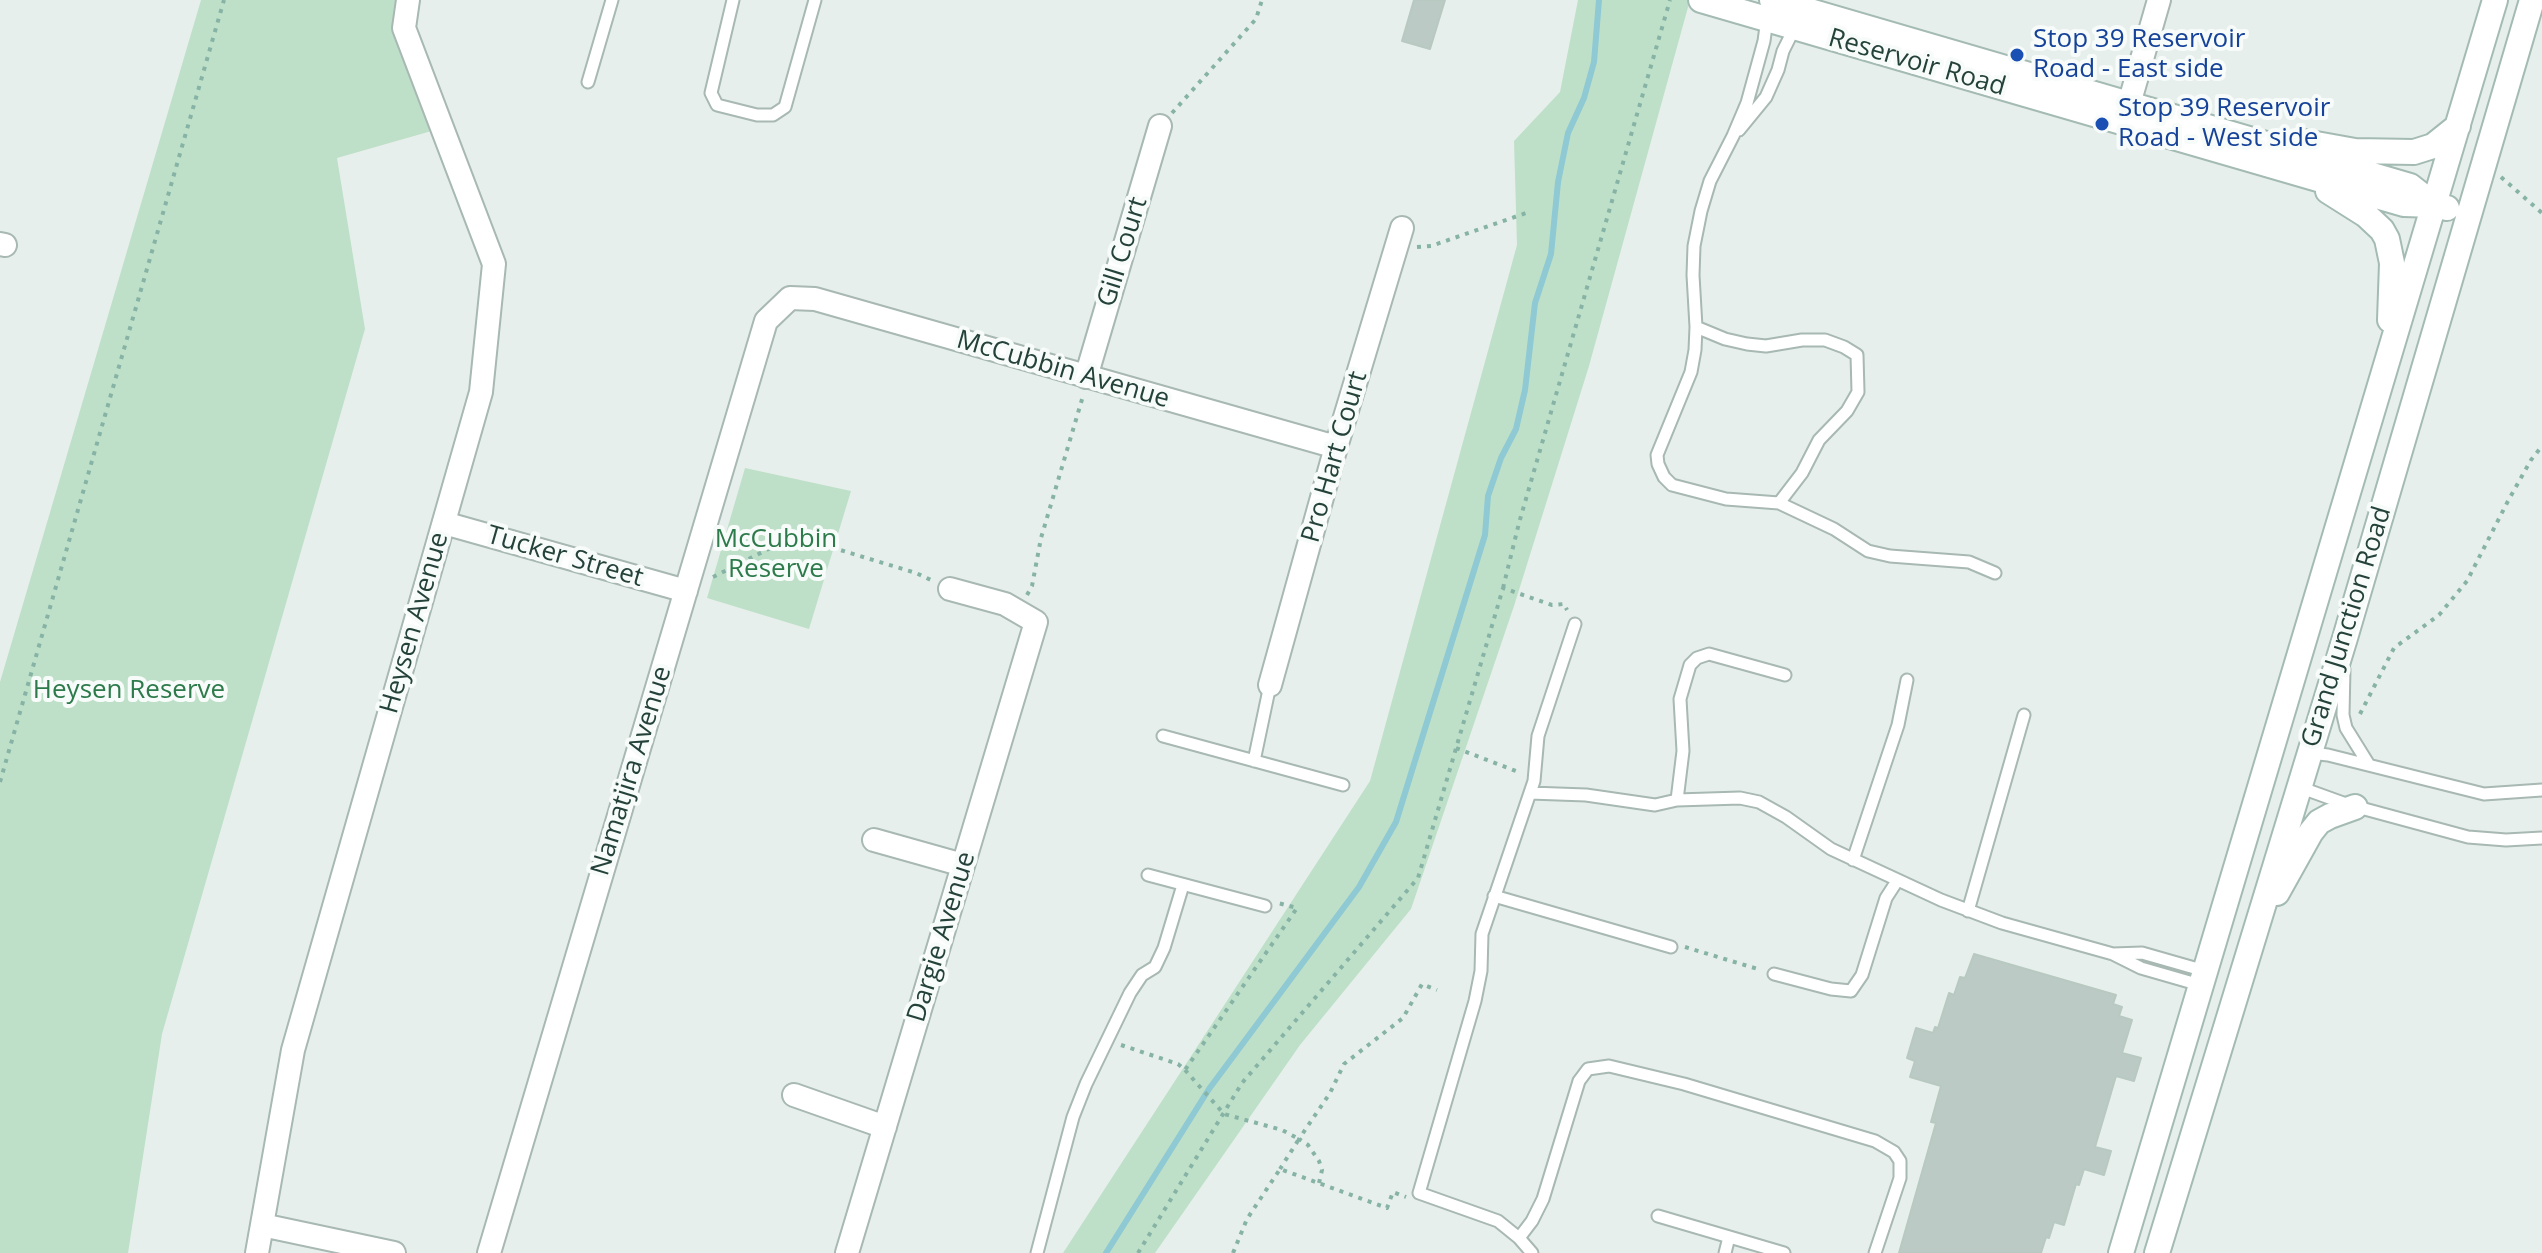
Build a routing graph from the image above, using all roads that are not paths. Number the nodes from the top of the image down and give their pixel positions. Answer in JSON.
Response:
{"nodes":[{"id":1,"x":408,"y":0,"type":"edge"},
{"id":2,"x":612,"y":0,"type":"edge"},
{"id":3,"x":733,"y":0,"type":"edge"},
{"id":4,"x":815,"y":0,"type":"edge"},
{"id":5,"x":1701,"y":0,"type":"edge"},
{"id":6,"x":2159,"y":0,"type":"edge"},
{"id":7,"x":2495,"y":0,"type":"edge"},
{"id":8,"x":2532,"y":0,"type":"edge"},
{"id":9,"x":1769,"y":9,"type":"edge"},
{"id":10,"x":1795,"y":27,"type":"junction"},
{"id":11,"x":588,"y":82,"type":"dead end"},
{"id":12,"x":2126,"y":114,"type":"junction"},
{"id":13,"x":2196,"y":124,"type":"junction"},
{"id":14,"x":1160,"y":126,"type":"road end"},
{"id":15,"x":2458,"y":126,"type":"junction"},
{"id":16,"x":1733,"y":136,"type":"junction"},
{"id":17,"x":2300,"y":174,"type":"junction"},
{"id":18,"x":2434,"y":205,"type":"junction"},
{"id":19,"x":2468,"y":214,"type":"junction"},
{"id":20,"x":1398,"y":239,"type":"road end"},
{"id":21,"x":790,"y":298,"type":"joint"},
{"id":22,"x":1696,"y":327,"type":"junction"},
{"id":23,"x":2386,"y":371,"type":"junction"},
{"id":24,"x":1086,"y":377,"type":"junction"},
{"id":25,"x":1336,"y":447,"type":"junction"},
{"id":26,"x":1779,"y":503,"type":"junction"},
{"id":27,"x":444,"y":523,"type":"junction"},
{"id":28,"x":1995,"y":573,"type":"dead end"},
{"id":29,"x":950,"y":589,"type":"road end"},
{"id":30,"x":686,"y":591,"type":"junction"},
{"id":31,"x":1575,"y":624,"type":"road end"},
{"id":32,"x":2345,"y":638,"type":"junction"},
{"id":33,"x":1785,"y":675,"type":"dead end"},
{"id":34,"x":1907,"y":680,"type":"dead end"},
{"id":35,"x":1270,"y":685,"type":"joint"},
{"id":36,"x":2024,"y":715,"type":"dead end"},
{"id":37,"x":1163,"y":736,"type":"dead end"},
{"id":38,"x":2273,"y":742,"type":"junction"},
{"id":39,"x":2309,"y":753,"type":"junction"},
{"id":40,"x":1254,"y":761,"type":"junction"},
{"id":41,"x":2369,"y":765,"type":"junction"},
{"id":42,"x":2263,"y":776,"type":"junction"},
{"id":43,"x":1343,"y":785,"type":"dead end"},
{"id":44,"x":2299,"y":787,"type":"junction"},
{"id":45,"x":2542,"y":790,"type":"edge"},
{"id":46,"x":1530,"y":793,"type":"junction"},
{"id":47,"x":1677,"y":800,"type":"junction"},
{"id":48,"x":2355,"y":807,"type":"junction"},
{"id":49,"x":2542,"y":838,"type":"edge"},
{"id":50,"x":874,"y":840,"type":"dead end"},
{"id":51,"x":1853,"y":860,"type":"junction"},
{"id":52,"x":963,"y":865,"type":"junction"},
{"id":53,"x":1148,"y":875,"type":"dead end"},
{"id":54,"x":1897,"y":881,"type":"junction"},
{"id":55,"x":1183,"y":885,"type":"junction"},
{"id":56,"x":1494,"y":896,"type":"junction"},
{"id":57,"x":1265,"y":906,"type":"road end"},
{"id":58,"x":1968,"y":911,"type":"junction"},
{"id":59,"x":2252,"y":938,"type":"junction"},
{"id":60,"x":1671,"y":947,"type":"road end"},
{"id":61,"x":1774,"y":974,"type":"road end"},
{"id":62,"x":2203,"y":978,"type":"junction"},
{"id":63,"x":794,"y":1095,"type":"dead end"},
{"id":64,"x":885,"y":1127,"type":"junction"},
{"id":65,"x":1658,"y":1216,"type":"dead end"},
{"id":66,"x":262,"y":1225,"type":"junction"},
{"id":67,"x":1729,"y":1237,"type":"junction"},
{"id":68,"x":1519,"y":1238,"type":"junction"},
{"id":69,"x":257,"y":1253,"type":"edge"},
{"id":70,"x":394,"y":1253,"type":"edge"},
{"id":71,"x":489,"y":1253,"type":"edge"},
{"id":72,"x":847,"y":1253,"type":"edge"},
{"id":73,"x":1037,"y":1253,"type":"edge"},
{"id":74,"x":1532,"y":1253,"type":"edge"},
{"id":75,"x":1725,"y":1253,"type":"edge"},
{"id":76,"x":1784,"y":1253,"type":"edge"},
{"id":77,"x":1875,"y":1253,"type":"edge"},
{"id":78,"x":2121,"y":1253,"type":"edge"},
{"id":79,"x":2157,"y":1253,"type":"edge"}],
"edges":[{"from":1,"to":27,"type":"street","name":"Heysen Avenue"},
{"from":2,"to":11,"type":"lane"},
{"from":3,"to":4,"type":"lane"},
{"from":5,"to":9,"type":"main road","name":"Reservoir Road"},
{"from":6,"to":12,"type":"street"},
{"from":7,"to":15,"type":"main road","name":"Grand Junction Road"},
{"from":8,"to":19,"type":"main road","name":"Grand Junction Road"},
{"from":9,"to":10,"type":"main road","name":"Reservoir Road"},
{"from":9,"to":12,"type":"main road","name":"Reservoir Road"},
{"from":9,"to":16,"type":"lane"},
{"from":10,"to":12,"type":"main road","name":"Reservoir Road"},
{"from":10,"to":16,"type":"lane"},
{"from":12,"to":13,"type":"main road","name":"Reservoir Road"},
{"from":12,"to":17,"type":"main road","name":"Reservoir Road"},
{"from":13,"to":15,"type":"main road"},
{"from":13,"to":18,"type":"main road","name":"Reservoir Road"},
{"from":14,"to":24,"type":"street","name":"Gill Court"},
{"from":15,"to":18,"type":"main road","name":"Grand Junction Road"},
{"from":16,"to":22,"type":"lane"},
{"from":17,"to":18,"type":"main road","name":"Reservoir Road"},
{"from":17,"to":23,"type":"main road"},
{"from":18,"to":19,"type":"main road"},
{"from":18,"to":23,"type":"main road","name":"Grand Junction Road"},
{"from":19,"to":32,"type":"main road","name":"Grand Junction Road"},
{"from":20,"to":25,"type":"street","name":"Pro Hart Court"},
{"from":21,"to":24,"type":"street","name":"McCubbin Avenue"},
{"from":21,"to":30,"type":"street","name":"Namatjira Avenue"},
{"from":22,"to":26,"type":"lane"},
{"from":22,"to":26,"type":"lane"},
{"from":23,"to":38,"type":"main road","name":"Grand Junction Road"},
{"from":24,"to":25,"type":"street","name":"McCubbin Avenue"},
{"from":25,"to":35,"type":"street","name":"Pro Hart Court"},
{"from":26,"to":28,"type":"lane"},
{"from":27,"to":30,"type":"street","name":"Tucker Street"},
{"from":27,"to":66,"type":"street","name":"Heysen Avenue"},
{"from":29,"to":52,"type":"street","name":"Dargie Avenue"},
{"from":30,"to":71,"type":"street","name":"Namatjira Avenue"},
{"from":31,"to":46,"type":"lane"},
{"from":32,"to":39,"type":"main road","name":"Grand Junction Road"},
{"from":32,"to":41,"type":"lane"},
{"from":33,"to":47,"type":"lane"},
{"from":34,"to":51,"type":"lane"},
{"from":35,"to":40,"type":"lane"},
{"from":36,"to":58,"type":"lane"},
{"from":37,"to":40,"type":"lane"},
{"from":38,"to":39,"type":"main road"},
{"from":38,"to":42,"type":"main road","name":"Grand Junction Road"},
{"from":39,"to":41,"type":"lane"},
{"from":39,"to":44,"type":"main road","name":"Grand Junction Road"},
{"from":40,"to":43,"type":"lane"},
{"from":41,"to":45,"type":"lane"},
{"from":42,"to":44,"type":"main road"},
{"from":42,"to":62,"type":"main road","name":"Grand Junction Road"},
{"from":44,"to":48,"type":"lane"},
{"from":44,"to":59,"type":"main road","name":"Grand Junction Road"},
{"from":46,"to":47,"type":"lane"},
{"from":46,"to":56,"type":"lane"},
{"from":47,"to":51,"type":"lane"},
{"from":48,"to":49,"type":"lane"},
{"from":48,"to":59,"type":"main road"},
{"from":50,"to":52,"type":"street"},
{"from":51,"to":54,"type":"lane"},
{"from":52,"to":64,"type":"street","name":"Dargie Avenue"},
{"from":53,"to":55,"type":"lane"},
{"from":54,"to":58,"type":"lane"},
{"from":54,"to":61,"type":"lane"},
{"from":55,"to":57,"type":"lane"},
{"from":55,"to":73,"type":"lane"},
{"from":56,"to":60,"type":"lane"},
{"from":56,"to":68,"type":"lane"},
{"from":58,"to":62,"type":"lane"},
{"from":59,"to":79,"type":"main road","name":"Grand Junction Road"},
{"from":62,"to":78,"type":"main road","name":"Grand Junction Road"},
{"from":63,"to":64,"type":"street"},
{"from":64,"to":72,"type":"street","name":"Dargie Avenue"},
{"from":65,"to":67,"type":"lane"},
{"from":66,"to":69,"type":"street","name":"Heysen Avenue"},
{"from":66,"to":70,"type":"street"},
{"from":67,"to":75,"type":"lane"},
{"from":67,"to":76,"type":"lane"},
{"from":68,"to":74,"type":"lane"},
{"from":68,"to":77,"type":"lane"}]}
